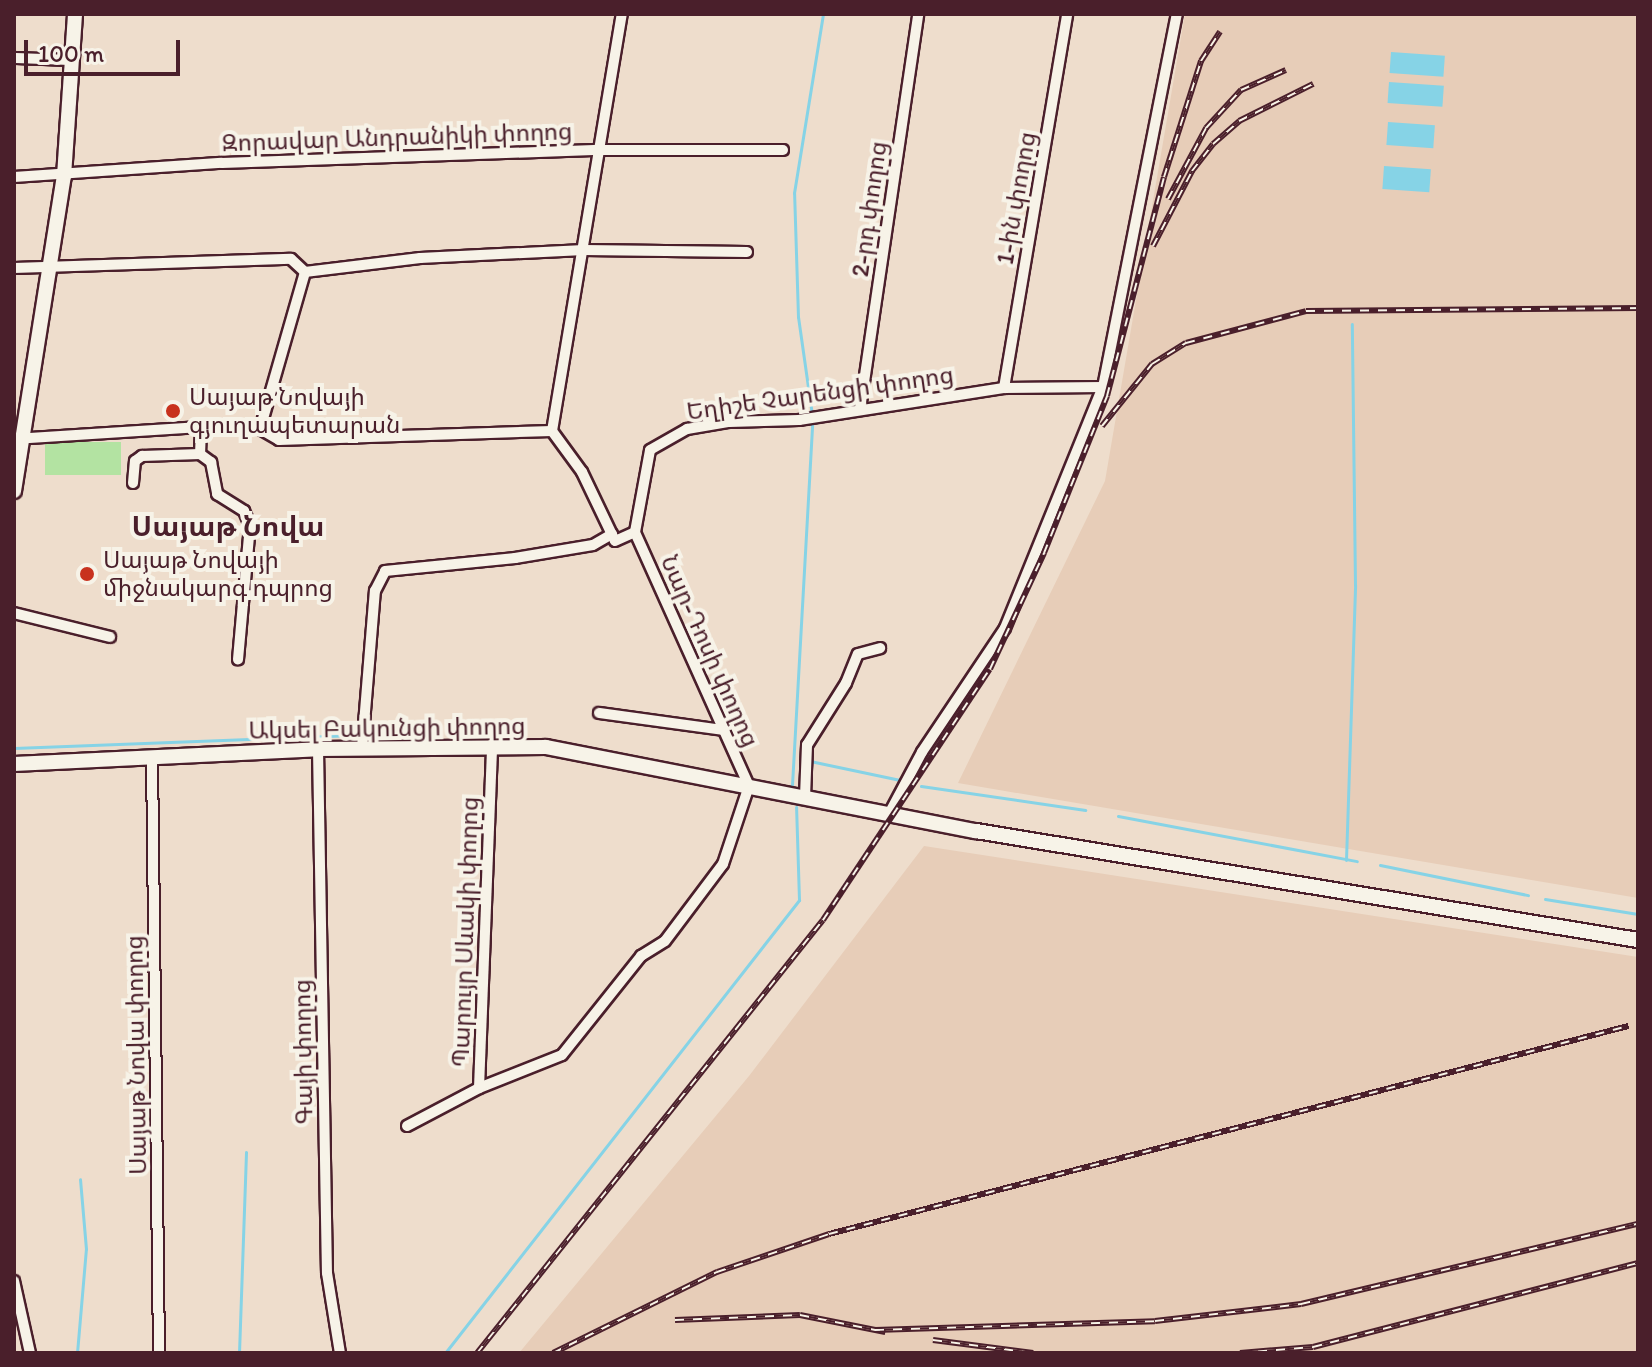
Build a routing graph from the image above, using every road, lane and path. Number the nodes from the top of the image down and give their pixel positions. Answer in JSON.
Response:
{"nodes":[{"id":1,"x":75,"y":14,"type":"edge"},
{"id":2,"x":622,"y":14,"type":"edge"},
{"id":3,"x":918,"y":14,"type":"edge"},
{"id":4,"x":1067,"y":14,"type":"edge"},
{"id":5,"x":1177,"y":14,"type":"edge"},
{"id":6,"x":14,"y":58,"type":"edge"},
{"id":7,"x":72,"y":60,"type":"junction"},
{"id":8,"x":601,"y":150,"type":"junction"},
{"id":9,"x":783,"y":150,"type":"dead end"},
{"id":10,"x":64,"y":176,"type":"junction"},
{"id":11,"x":14,"y":177,"type":"edge"},
{"id":12,"x":584,"y":250,"type":"junction"},
{"id":13,"x":747,"y":252,"type":"dead end"},
{"id":14,"x":50,"y":266,"type":"junction"},
{"id":15,"x":14,"y":268,"type":"edge"},
{"id":16,"x":305,"y":272,"type":"junction"},
{"id":17,"x":1103,"y":387,"type":"junction"},
{"id":18,"x":1004,"y":388,"type":"junction"},
{"id":19,"x":860,"y":409,"type":"junction"},
{"id":20,"x":201,"y":427,"type":"junction"},
{"id":21,"x":260,"y":429,"type":"junction"},
{"id":22,"x":552,"y":431,"type":"junction"},
{"id":23,"x":18,"y":439,"type":"edge"},
{"id":24,"x":200,"y":454,"type":"junction"},
{"id":25,"x":133,"y":483,"type":"dead end"},
{"id":26,"x":14,"y":491,"type":"edge"},
{"id":27,"x":635,"y":532,"type":"junction"},
{"id":28,"x":612,"y":534,"type":"junction"},
{"id":29,"x":14,"y":613,"type":"edge"},
{"id":30,"x":110,"y":637,"type":"dead end"},
{"id":31,"x":880,"y":648,"type":"dead end"},
{"id":32,"x":238,"y":659,"type":"dead end"},
{"id":33,"x":599,"y":713,"type":"dead end"},
{"id":34,"x":723,"y":730,"type":"junction"},
{"id":35,"x":492,"y":744,"type":"junction"},
{"id":36,"x":362,"y":748,"type":"junction"},
{"id":37,"x":318,"y":749,"type":"junction"},
{"id":38,"x":152,"y":756,"type":"junction"},
{"id":39,"x":14,"y":764,"type":"edge"},
{"id":40,"x":749,"y":786,"type":"junction"},
{"id":41,"x":805,"y":797,"type":"junction"},
{"id":42,"x":890,"y":812,"type":"junction"},
{"id":43,"x":1638,"y":940,"type":"edge"},
{"id":44,"x":479,"y":1088,"type":"junction"},
{"id":45,"x":407,"y":1126,"type":"dead end"},
{"id":46,"x":14,"y":1281,"type":"edge"},
{"id":47,"x":30,"y":1353,"type":"edge"},
{"id":48,"x":159,"y":1353,"type":"edge"},
{"id":49,"x":340,"y":1353,"type":"edge"}],
"edges":[{"from":1,"to":7,"type":"main road"},
{"from":2,"to":8,"type":"street"},
{"from":3,"to":19,"type":"street","name":"2-րդ փողոց"},
{"from":4,"to":18,"type":"street","name":"1-ին փողոց"},
{"from":5,"to":17,"type":"street"},
{"from":6,"to":7,"type":"street"},
{"from":7,"to":10,"type":"main road"},
{"from":8,"to":9,"type":"street","name":"Զորավար Անդրանիկի փողոց"},
{"from":8,"to":10,"type":"street","name":"Զորավար Անդրանիկի փողոց"},
{"from":8,"to":12,"type":"street"},
{"from":10,"to":11,"type":"street","name":"Զորավար Անդրանիկի փողոց"},
{"from":10,"to":14,"type":"main road"},
{"from":12,"to":13,"type":"street"},
{"from":12,"to":16,"type":"street"},
{"from":12,"to":22,"type":"street"},
{"from":14,"to":15,"type":"street"},
{"from":14,"to":16,"type":"street"},
{"from":14,"to":23,"type":"main road"},
{"from":16,"to":21,"type":"street"},
{"from":17,"to":18,"type":"street","name":"Եղիշե Չարենցի փողոց"},
{"from":17,"to":42,"type":"street"},
{"from":18,"to":19,"type":"street","name":"Եղիշե Չարենցի փողոց"},
{"from":19,"to":27,"type":"street","name":"Եղիշե Չարենցի փողոց"},
{"from":20,"to":21,"type":"street"},
{"from":20,"to":23,"type":"street"},
{"from":20,"to":24,"type":"street"},
{"from":21,"to":22,"type":"street"},
{"from":22,"to":28,"type":"street"},
{"from":23,"to":26,"type":"main road"},
{"from":24,"to":25,"type":"street"},
{"from":24,"to":32,"type":"street"},
{"from":27,"to":28,"type":"street"},
{"from":27,"to":34,"type":"street","name":"Նար-Դոսի փողոց"},
{"from":28,"to":36,"type":"street"},
{"from":29,"to":30,"type":"street"},
{"from":31,"to":41,"type":"street"},
{"from":33,"to":34,"type":"street"},
{"from":34,"to":40,"type":"street","name":"Նար-Դոսի փողոց"},
{"from":35,"to":36,"type":"main road","name":"Ակսել Բակունցի փողոց"},
{"from":35,"to":40,"type":"main road","name":"Ակսել Բակունցի փողոց"},
{"from":35,"to":44,"type":"street","name":"Պարույր Սևակի փողոց"},
{"from":36,"to":37,"type":"main road","name":"Ակսել Բակունցի փողոց"},
{"from":37,"to":38,"type":"main road","name":"Ակսել Բակունցի փողոց"},
{"from":37,"to":49,"type":"street","name":"Գայի փողոց"},
{"from":38,"to":39,"type":"main road","name":"Ակսել Բակունցի փողոց"},
{"from":38,"to":48,"type":"street","name":"Սայաթ Նովա փողոց"},
{"from":40,"to":41,"type":"main road","name":"Ակսել Բակունցի փողոց"},
{"from":40,"to":44,"type":"street"},
{"from":41,"to":42,"type":"main road","name":"Ակսել Բակունցի փողոց"},
{"from":42,"to":43,"type":"main road","name":"Ակսել Բակունցի փողոց"},
{"from":44,"to":45,"type":"street","name":"Պարույր Սևակի փողոց"},
{"from":46,"to":47,"type":"street"}]}
